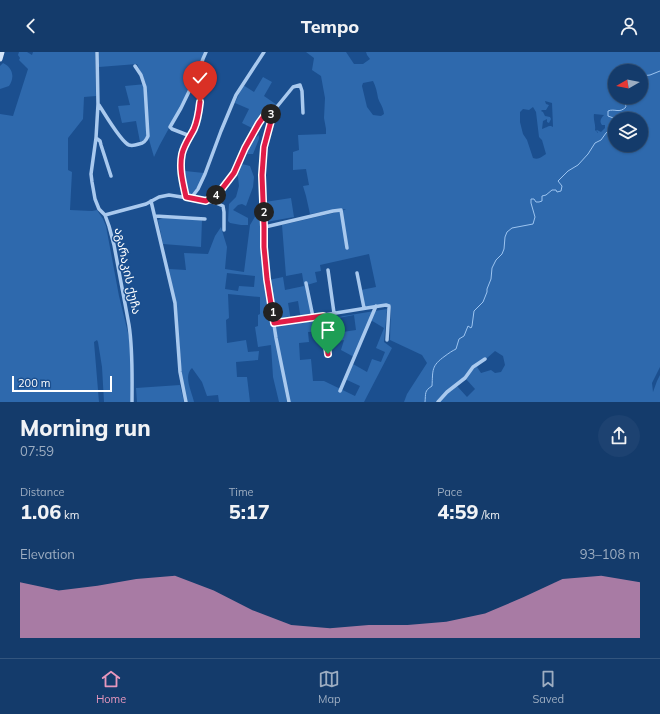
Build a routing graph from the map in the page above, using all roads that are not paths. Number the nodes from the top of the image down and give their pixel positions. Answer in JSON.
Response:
{"nodes":[{"id":1,"x":2,"y":52,"type":"edge"},
{"id":2,"x":97,"y":52,"type":"edge"},
{"id":3,"x":206,"y":52,"type":"edge"},
{"id":4,"x":264,"y":52,"type":"edge"},
{"id":5,"x":0,"y":59,"type":"edge"},
{"id":6,"x":135,"y":66,"type":"dead end"},
{"id":7,"x":200,"y":69,"type":"junction"},
{"id":8,"x":98,"y":104,"type":"junction"},
{"id":9,"x":303,"y":113,"type":"dead end"},
{"id":10,"x":271,"y":114,"type":"junction"},
{"id":11,"x":190,"y":136,"type":"junction"},
{"id":12,"x":96,"y":138,"type":"junction"},
{"id":13,"x":111,"y":176,"type":"dead end"},
{"id":14,"x":186,"y":197,"type":"junction"},
{"id":15,"x":191,"y":198,"type":"junction"},
{"id":16,"x":151,"y":201,"type":"junction"},
{"id":17,"x":206,"y":201,"type":"junction"},
{"id":18,"x":105,"y":216,"type":"junction"},
{"id":19,"x":155,"y":216,"type":"junction"},
{"id":20,"x":205,"y":219,"type":"dead end"},
{"id":21,"x":264,"y":227,"type":"junction"},
{"id":22,"x":224,"y":230,"type":"dead end"},
{"id":23,"x":348,"y":248,"type":"dead end"},
{"id":24,"x":328,"y":270,"type":"dead end"},
{"id":25,"x":357,"y":272,"type":"dead end"},
{"id":26,"x":306,"y":282,"type":"dead end"},
{"id":27,"x":376,"y":306,"type":"junction"},
{"id":28,"x":364,"y":308,"type":"junction"},
{"id":29,"x":334,"y":313,"type":"junction"},
{"id":30,"x":323,"y":316,"type":"junction"},
{"id":31,"x":313,"y":317,"type":"junction"},
{"id":32,"x":274,"y":323,"type":"junction"},
{"id":33,"x":387,"y":340,"type":"dead end"},
{"id":34,"x":328,"y":354,"type":"dead end"},
{"id":35,"x":485,"y":359,"type":"dead end"},
{"id":36,"x":340,"y":391,"type":"dead end"},
{"id":37,"x":132,"y":402,"type":"edge"},
{"id":38,"x":186,"y":402,"type":"edge"},
{"id":39,"x":289,"y":402,"type":"edge"},
{"id":40,"x":438,"y":402,"type":"edge"}],
"edges":[{"from":1,"to":5,"type":"street"},
{"from":2,"to":8,"type":"street","name":"აგარაკის ქუჩა"},
{"from":3,"to":7,"type":"street"},
{"from":4,"to":15,"type":"street"},
{"from":6,"to":8,"type":"street"},
{"from":7,"to":11,"type":"street"},
{"from":7,"to":11,"type":"street"},
{"from":8,"to":12,"type":"street","name":"აგარაკის ქუჩა"},
{"from":9,"to":10,"type":"street"},
{"from":10,"to":17,"type":"street"},
{"from":10,"to":21,"type":"street"},
{"from":11,"to":14,"type":"street"},
{"from":12,"to":13,"type":"street"},
{"from":12,"to":18,"type":"street","name":"აგარაკის ქუჩა"},
{"from":14,"to":15,"type":"street"},
{"from":14,"to":16,"type":"street"},
{"from":15,"to":17,"type":"street"},
{"from":16,"to":18,"type":"street"},
{"from":16,"to":19,"type":"street"},
{"from":17,"to":22,"type":"street"},
{"from":18,"to":37,"type":"street","name":"აგარაკის ქუჩა"},
{"from":19,"to":20,"type":"street"},
{"from":19,"to":38,"type":"street"},
{"from":21,"to":23,"type":"street"},
{"from":21,"to":32,"type":"street"},
{"from":24,"to":29,"type":"street"},
{"from":25,"to":28,"type":"street"},
{"from":26,"to":31,"type":"street"},
{"from":27,"to":28,"type":"street"},
{"from":27,"to":33,"type":"street"},
{"from":27,"to":36,"type":"street"},
{"from":28,"to":29,"type":"street"},
{"from":29,"to":30,"type":"street"},
{"from":30,"to":31,"type":"street"},
{"from":30,"to":34,"type":"street"},
{"from":31,"to":32,"type":"street"},
{"from":32,"to":39,"type":"street"},
{"from":35,"to":40,"type":"street"}]}
